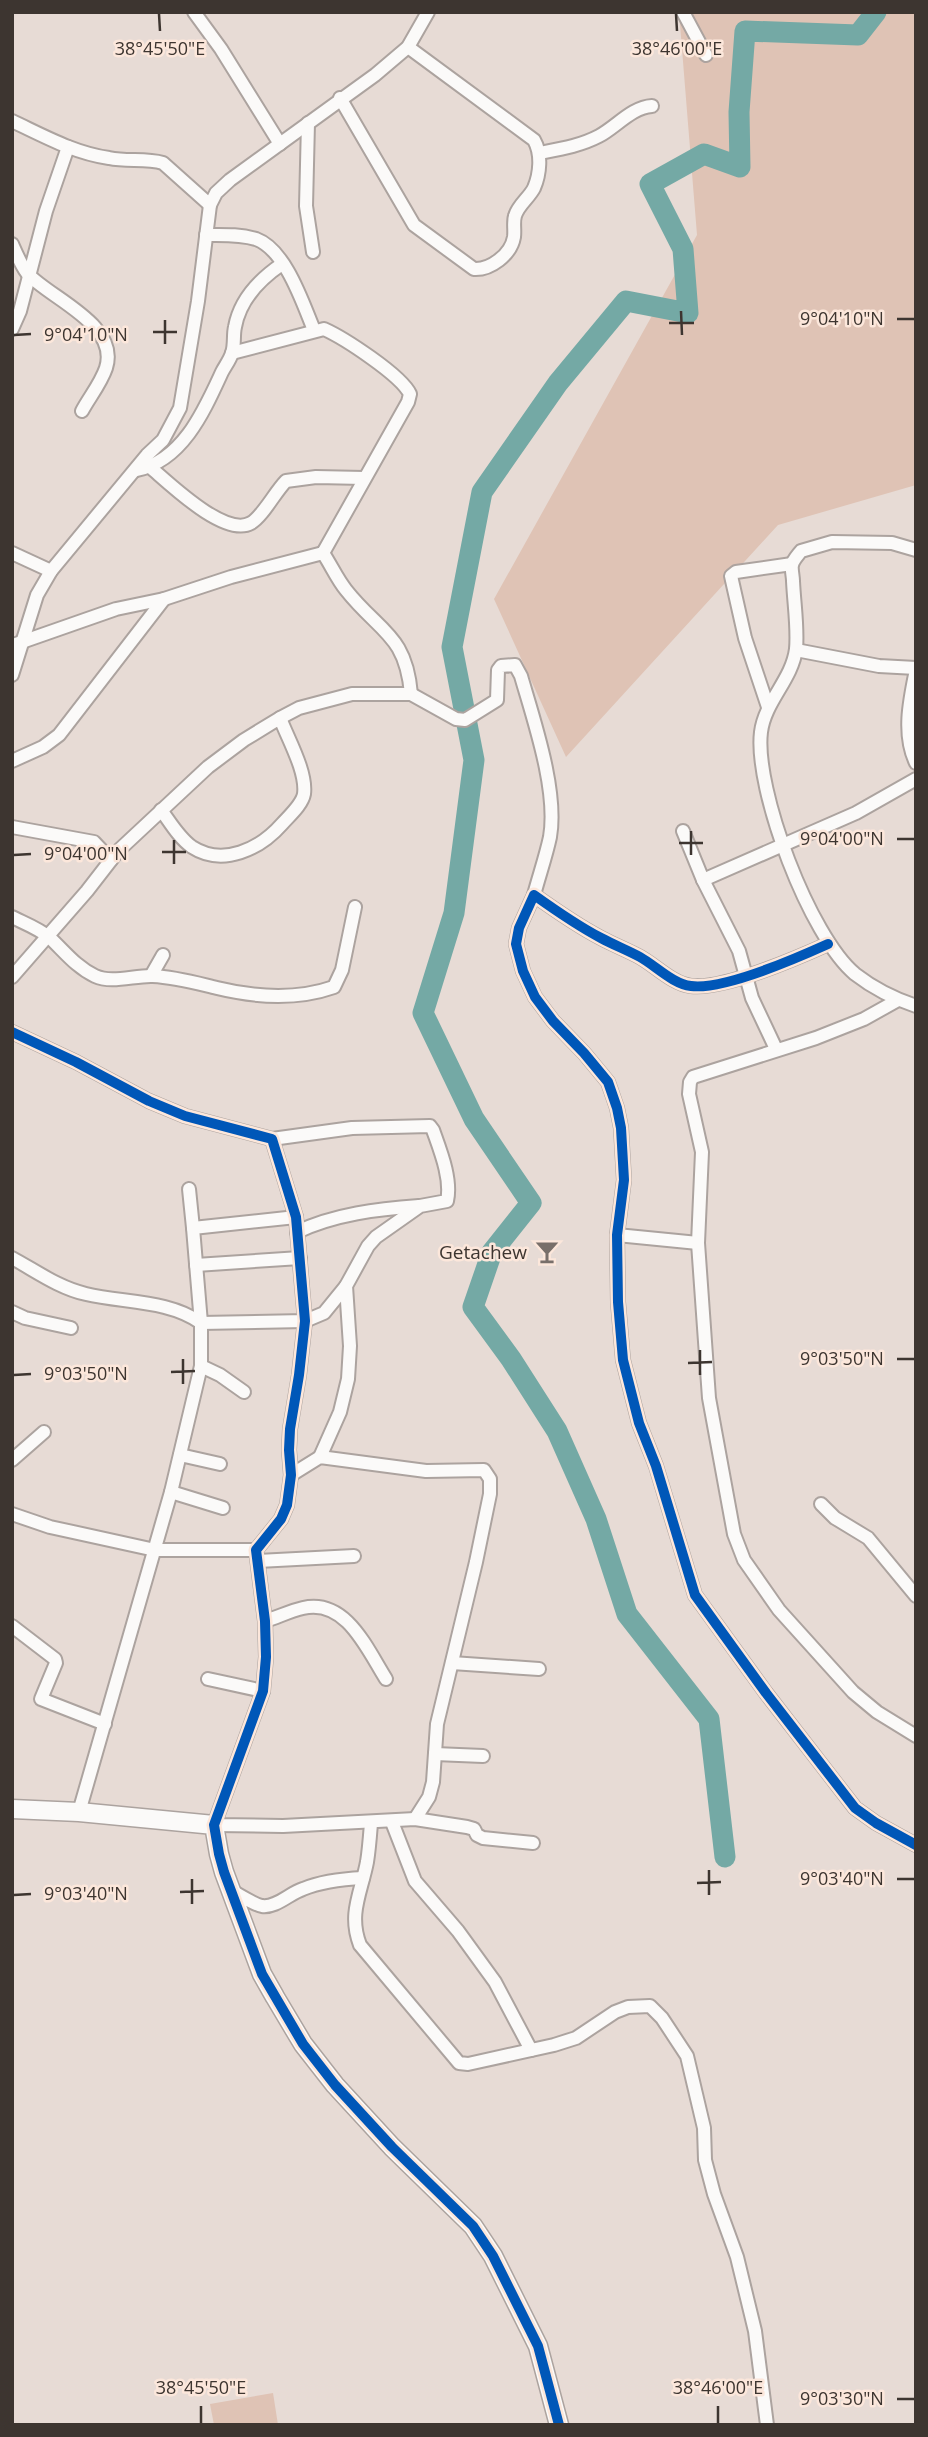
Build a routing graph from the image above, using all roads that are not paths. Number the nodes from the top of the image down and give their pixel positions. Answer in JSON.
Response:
{"nodes":[{"id":1,"x":428,"y":12,"type":"edge"},
{"id":2,"x":683,"y":12,"type":"edge"},
{"id":3,"x":198,"y":14,"type":"edge"},
{"id":4,"x":408,"y":47,"type":"junction"},
{"id":5,"x":706,"y":55,"type":"dead end"},
{"id":6,"x":341,"y":99,"type":"junction"},
{"id":7,"x":652,"y":106,"type":"dead end"},
{"id":8,"x":12,"y":121,"type":"edge"},
{"id":9,"x":308,"y":123,"type":"junction"},
{"id":10,"x":279,"y":144,"type":"junction"},
{"id":11,"x":68,"y":147,"type":"junction"},
{"id":12,"x":539,"y":153,"type":"junction"},
{"id":13,"x":210,"y":205,"type":"junction"},
{"id":14,"x":206,"y":235,"type":"junction"},
{"id":15,"x":12,"y":244,"type":"edge"},
{"id":16,"x":313,"y":252,"type":"dead end"},
{"id":17,"x":282,"y":264,"type":"junction"},
{"id":18,"x":29,"y":274,"type":"junction"},
{"id":19,"x":12,"y":329,"type":"edge"},
{"id":20,"x":314,"y":330,"type":"junction"},
{"id":21,"x":232,"y":354,"type":"junction"},
{"id":22,"x":82,"y":411,"type":"dead end"},
{"id":23,"x":143,"y":468,"type":"junction"},
{"id":24,"x":364,"y":478,"type":"junction"},
{"id":25,"x":916,"y":550,"type":"edge"},
{"id":26,"x":12,"y":553,"type":"edge"},
{"id":27,"x":323,"y":553,"type":"junction"},
{"id":28,"x":792,"y":564,"type":"junction"},
{"id":29,"x":51,"y":571,"type":"junction"},
{"id":30,"x":163,"y":600,"type":"junction"},
{"id":31,"x":16,"y":644,"type":"edge"},
{"id":32,"x":796,"y":650,"type":"junction"},
{"id":33,"x":916,"y":669,"type":"edge"},
{"id":34,"x":12,"y":675,"type":"edge"},
{"id":35,"x":411,"y":694,"type":"junction"},
{"id":36,"x":768,"y":707,"type":"junction"},
{"id":37,"x":280,"y":718,"type":"junction"},
{"id":38,"x":12,"y":761,"type":"edge"},
{"id":39,"x":916,"y":763,"type":"edge"},
{"id":40,"x":916,"y":779,"type":"edge"},
{"id":41,"x":161,"y":810,"type":"junction"},
{"id":42,"x":12,"y":827,"type":"edge"},
{"id":43,"x":683,"y":831,"type":"dead end"},
{"id":44,"x":783,"y":846,"type":"junction"},
{"id":45,"x":111,"y":860,"type":"junction"},
{"id":46,"x":703,"y":880,"type":"junction"},
{"id":47,"x":534,"y":895,"type":"junction"},
{"id":48,"x":355,"y":907,"type":"dead end"},
{"id":49,"x":12,"y":917,"type":"edge"},
{"id":50,"x":48,"y":936,"type":"junction"},
{"id":51,"x":828,"y":944,"type":"junction"},
{"id":52,"x":163,"y":955,"type":"dead end"},
{"id":53,"x":747,"y":975,"type":"junction"},
{"id":54,"x":12,"y":976,"type":"edge"},
{"id":55,"x":150,"y":976,"type":"junction"},
{"id":56,"x":898,"y":1000,"type":"junction"},
{"id":57,"x":916,"y":1006,"type":"edge"},
{"id":58,"x":12,"y":1032,"type":"edge"},
{"id":59,"x":776,"y":1049,"type":"junction"},
{"id":60,"x":272,"y":1139,"type":"junction"},
{"id":61,"x":188,"y":1189,"type":"dead end"},
{"id":62,"x":419,"y":1206,"type":"junction"},
{"id":63,"x":296,"y":1217,"type":"junction"},
{"id":64,"x":192,"y":1227,"type":"junction"},
{"id":65,"x":297,"y":1233,"type":"junction"},
{"id":66,"x":617,"y":1234,"type":"junction"},
{"id":67,"x":698,"y":1243,"type":"junction"},
{"id":68,"x":12,"y":1258,"type":"edge"},
{"id":69,"x":300,"y":1258,"type":"junction"},
{"id":70,"x":196,"y":1265,"type":"junction"},
{"id":71,"x":346,"y":1286,"type":"junction"},
{"id":72,"x":12,"y":1312,"type":"edge"},
{"id":73,"x":304,"y":1321,"type":"junction"},
{"id":74,"x":201,"y":1323,"type":"junction"},
{"id":75,"x":71,"y":1328,"type":"dead end"},
{"id":76,"x":201,"y":1366,"type":"junction"},
{"id":77,"x":244,"y":1392,"type":"dead end"},
{"id":78,"x":44,"y":1432,"type":"dead end"},
{"id":79,"x":180,"y":1455,"type":"junction"},
{"id":80,"x":320,"y":1457,"type":"junction"},
{"id":81,"x":12,"y":1460,"type":"edge"},
{"id":82,"x":220,"y":1464,"type":"dead end"},
{"id":83,"x":291,"y":1475,"type":"junction"},
{"id":84,"x":171,"y":1492,"type":"junction"},
{"id":85,"x":821,"y":1504,"type":"dead end"},
{"id":86,"x":223,"y":1508,"type":"dead end"},
{"id":87,"x":12,"y":1514,"type":"edge"},
{"id":88,"x":155,"y":1550,"type":"junction"},
{"id":89,"x":257,"y":1556,"type":"junction"},
{"id":90,"x":354,"y":1556,"type":"dead end"},
{"id":91,"x":916,"y":1596,"type":"edge"},
{"id":92,"x":265,"y":1621,"type":"junction"},
{"id":93,"x":12,"y":1626,"type":"edge"},
{"id":94,"x":452,"y":1663,"type":"junction"},
{"id":95,"x":540,"y":1669,"type":"dead end"},
{"id":96,"x":208,"y":1679,"type":"dead end"},
{"id":97,"x":386,"y":1679,"type":"dead end"},
{"id":98,"x":263,"y":1691,"type":"junction"},
{"id":99,"x":105,"y":1724,"type":"junction"},
{"id":100,"x":916,"y":1736,"type":"edge"},
{"id":101,"x":435,"y":1754,"type":"junction"},
{"id":102,"x":483,"y":1756,"type":"dead end"},
{"id":103,"x":12,"y":1809,"type":"edge"},
{"id":104,"x":79,"y":1812,"type":"junction"},
{"id":105,"x":415,"y":1819,"type":"junction"},
{"id":106,"x":392,"y":1822,"type":"junction"},
{"id":107,"x":371,"y":1823,"type":"junction"},
{"id":108,"x":214,"y":1825,"type":"junction"},
{"id":109,"x":533,"y":1843,"type":"dead end"},
{"id":110,"x":916,"y":1845,"type":"edge"},
{"id":111,"x":363,"y":1878,"type":"junction"},
{"id":112,"x":232,"y":1891,"type":"junction"},
{"id":113,"x":531,"y":2050,"type":"junction"},
{"id":114,"x":559,"y":2425,"type":"edge"},
{"id":115,"x":767,"y":2425,"type":"edge"}],
"edges":[{"from":1,"to":4,"type":"street"},
{"from":2,"to":5,"type":"street"},
{"from":3,"to":10,"type":"street"},
{"from":4,"to":6,"type":"street"},
{"from":4,"to":12,"type":"street"},
{"from":6,"to":9,"type":"street"},
{"from":6,"to":12,"type":"street"},
{"from":7,"to":12,"type":"street"},
{"from":8,"to":11,"type":"street"},
{"from":9,"to":10,"type":"street"},
{"from":9,"to":16,"type":"street"},
{"from":10,"to":13,"type":"street"},
{"from":11,"to":13,"type":"street"},
{"from":11,"to":18,"type":"street"},
{"from":13,"to":14,"type":"street"},
{"from":14,"to":17,"type":"street"},
{"from":14,"to":23,"type":"street"},
{"from":15,"to":18,"type":"street"},
{"from":17,"to":20,"type":"street"},
{"from":17,"to":21,"type":"street"},
{"from":18,"to":19,"type":"street"},
{"from":18,"to":22,"type":"street"},
{"from":20,"to":21,"type":"street"},
{"from":20,"to":24,"type":"street"},
{"from":21,"to":23,"type":"street"},
{"from":23,"to":24,"type":"street"},
{"from":23,"to":29,"type":"street"},
{"from":24,"to":27,"type":"street"},
{"from":25,"to":28,"type":"street"},
{"from":26,"to":29,"type":"street"},
{"from":27,"to":30,"type":"street"},
{"from":27,"to":35,"type":"street"},
{"from":28,"to":32,"type":"street"},
{"from":28,"to":36,"type":"street"},
{"from":29,"to":31,"type":"street"},
{"from":30,"to":31,"type":"street"},
{"from":30,"to":38,"type":"street"},
{"from":31,"to":34,"type":"street"},
{"from":32,"to":33,"type":"street"},
{"from":32,"to":36,"type":"street"},
{"from":33,"to":39,"type":"street"},
{"from":35,"to":37,"type":"street"},
{"from":35,"to":47,"type":"street"},
{"from":36,"to":44,"type":"street"},
{"from":37,"to":41,"type":"street"},
{"from":37,"to":41,"type":"street"},
{"from":40,"to":44,"type":"street"},
{"from":41,"to":45,"type":"street"},
{"from":42,"to":45,"type":"street"},
{"from":43,"to":46,"type":"street"},
{"from":44,"to":46,"type":"street"},
{"from":44,"to":51,"type":"street"},
{"from":45,"to":50,"type":"street"},
{"from":46,"to":53,"type":"street"},
{"from":47,"to":53,"type":"street"},
{"from":47,"to":66,"type":"street"},
{"from":48,"to":55,"type":"street"},
{"from":49,"to":50,"type":"street"},
{"from":50,"to":54,"type":"street"},
{"from":50,"to":55,"type":"street"},
{"from":51,"to":53,"type":"street"},
{"from":51,"to":56,"type":"street"},
{"from":52,"to":55,"type":"street"},
{"from":53,"to":59,"type":"street"},
{"from":56,"to":57,"type":"street"},
{"from":56,"to":59,"type":"street"},
{"from":58,"to":60,"type":"street"},
{"from":59,"to":67,"type":"street"},
{"from":60,"to":62,"type":"street"},
{"from":60,"to":63,"type":"street"},
{"from":61,"to":64,"type":"street"},
{"from":62,"to":65,"type":"street"},
{"from":62,"to":71,"type":"street"},
{"from":63,"to":64,"type":"street"},
{"from":63,"to":65,"type":"street"},
{"from":64,"to":70,"type":"street"},
{"from":65,"to":69,"type":"street"},
{"from":66,"to":67,"type":"street"},
{"from":66,"to":110,"type":"street"},
{"from":67,"to":100,"type":"street"},
{"from":68,"to":74,"type":"street"},
{"from":69,"to":70,"type":"street"},
{"from":69,"to":73,"type":"street"},
{"from":70,"to":74,"type":"street"},
{"from":71,"to":73,"type":"street"},
{"from":71,"to":80,"type":"street"},
{"from":72,"to":75,"type":"street"},
{"from":73,"to":74,"type":"street"},
{"from":73,"to":83,"type":"street"},
{"from":74,"to":76,"type":"street"},
{"from":76,"to":77,"type":"street"},
{"from":76,"to":79,"type":"street"},
{"from":78,"to":81,"type":"street"},
{"from":79,"to":82,"type":"street"},
{"from":79,"to":84,"type":"street"},
{"from":80,"to":83,"type":"street"},
{"from":80,"to":94,"type":"street"},
{"from":83,"to":89,"type":"street"},
{"from":84,"to":86,"type":"street"},
{"from":84,"to":88,"type":"street"},
{"from":85,"to":91,"type":"street"},
{"from":87,"to":88,"type":"street"},
{"from":88,"to":89,"type":"street"},
{"from":88,"to":99,"type":"street"},
{"from":89,"to":90,"type":"street"},
{"from":89,"to":92,"type":"street"},
{"from":92,"to":97,"type":"street"},
{"from":92,"to":98,"type":"street"},
{"from":93,"to":99,"type":"street"},
{"from":94,"to":95,"type":"street"},
{"from":94,"to":101,"type":"street"},
{"from":96,"to":98,"type":"street"},
{"from":98,"to":108,"type":"street"},
{"from":99,"to":104,"type":"street"},
{"from":101,"to":102,"type":"street"},
{"from":101,"to":105,"type":"street"},
{"from":103,"to":104,"type":"street"},
{"from":104,"to":108,"type":"street"},
{"from":105,"to":106,"type":"street"},
{"from":105,"to":109,"type":"street"},
{"from":106,"to":107,"type":"street"},
{"from":106,"to":113,"type":"street"},
{"from":107,"to":108,"type":"street"},
{"from":107,"to":111,"type":"street"},
{"from":108,"to":112,"type":"street"},
{"from":111,"to":112,"type":"street"},
{"from":111,"to":113,"type":"street"},
{"from":112,"to":114,"type":"street"},
{"from":113,"to":115,"type":"street"}]}
